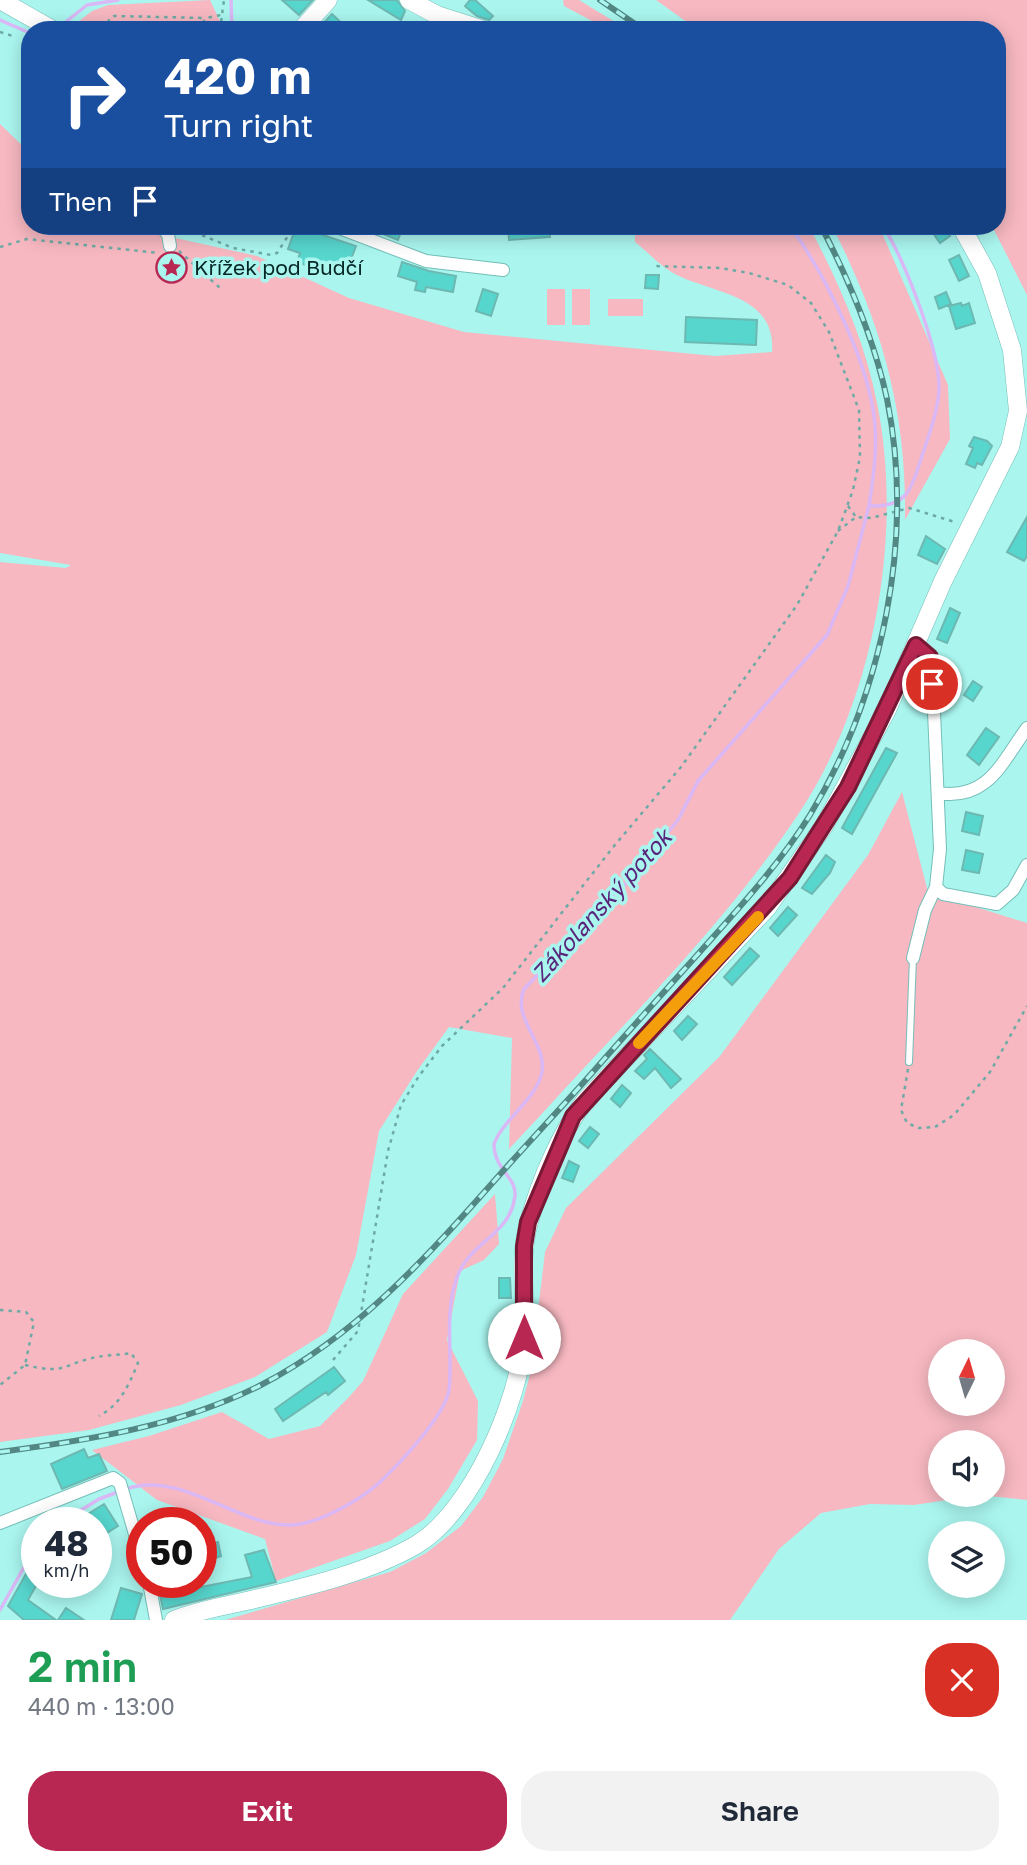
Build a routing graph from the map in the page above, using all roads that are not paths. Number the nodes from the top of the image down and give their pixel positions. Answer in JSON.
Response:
{"nodes":[{"id":1,"x":0,"y":0,"type":"edge"},
{"id":2,"x":328,"y":0,"type":"edge"},
{"id":3,"x":409,"y":0,"type":"edge"},
{"id":4,"x":38,"y":21,"type":"edge"},
{"id":5,"x":309,"y":21,"type":"edge"},
{"id":6,"x":456,"y":21,"type":"edge"},
{"id":7,"x":165,"y":235,"type":"edge"},
{"id":8,"x":358,"y":235,"type":"edge"},
{"id":9,"x":966,"y":235,"type":"edge"},
{"id":10,"x":170,"y":244,"type":"road end"},
{"id":11,"x":503,"y":270,"type":"dead end"},
{"id":12,"x":916,"y":645,"type":"junction"},
{"id":13,"x":1027,"y":728,"type":"edge"},
{"id":14,"x":938,"y":793,"type":"junction"},
{"id":15,"x":1027,"y":865,"type":"edge"},
{"id":16,"x":936,"y":887,"type":"junction"},
{"id":17,"x":913,"y":958,"type":"joint"},
{"id":18,"x":909,"y":1062,"type":"road end"},
{"id":19,"x":128,"y":1507,"type":"edge"},
{"id":20,"x":0,"y":1523,"type":"edge"},
{"id":21,"x":152,"y":1598,"type":"edge"},
{"id":22,"x":156,"y":1620,"type":"edge"},
{"id":23,"x":174,"y":1620,"type":"edge"}],
"edges":[{"from":1,"to":4,"type":"main road"},
{"from":2,"to":5,"type":"main road"},
{"from":3,"to":6,"type":"main road"},
{"from":7,"to":10,"type":"street"},
{"from":8,"to":11,"type":"street"},
{"from":9,"to":12,"type":"main road"},
{"from":12,"to":14,"type":"street"},
{"from":12,"to":23,"type":"main road"},
{"from":13,"to":14,"type":"street"},
{"from":14,"to":16,"type":"street"},
{"from":15,"to":16,"type":"street"},
{"from":16,"to":17,"type":"street"},
{"from":17,"to":18,"type":"lane"},
{"from":19,"to":20,"type":"street"},
{"from":21,"to":22,"type":"street"}]}
